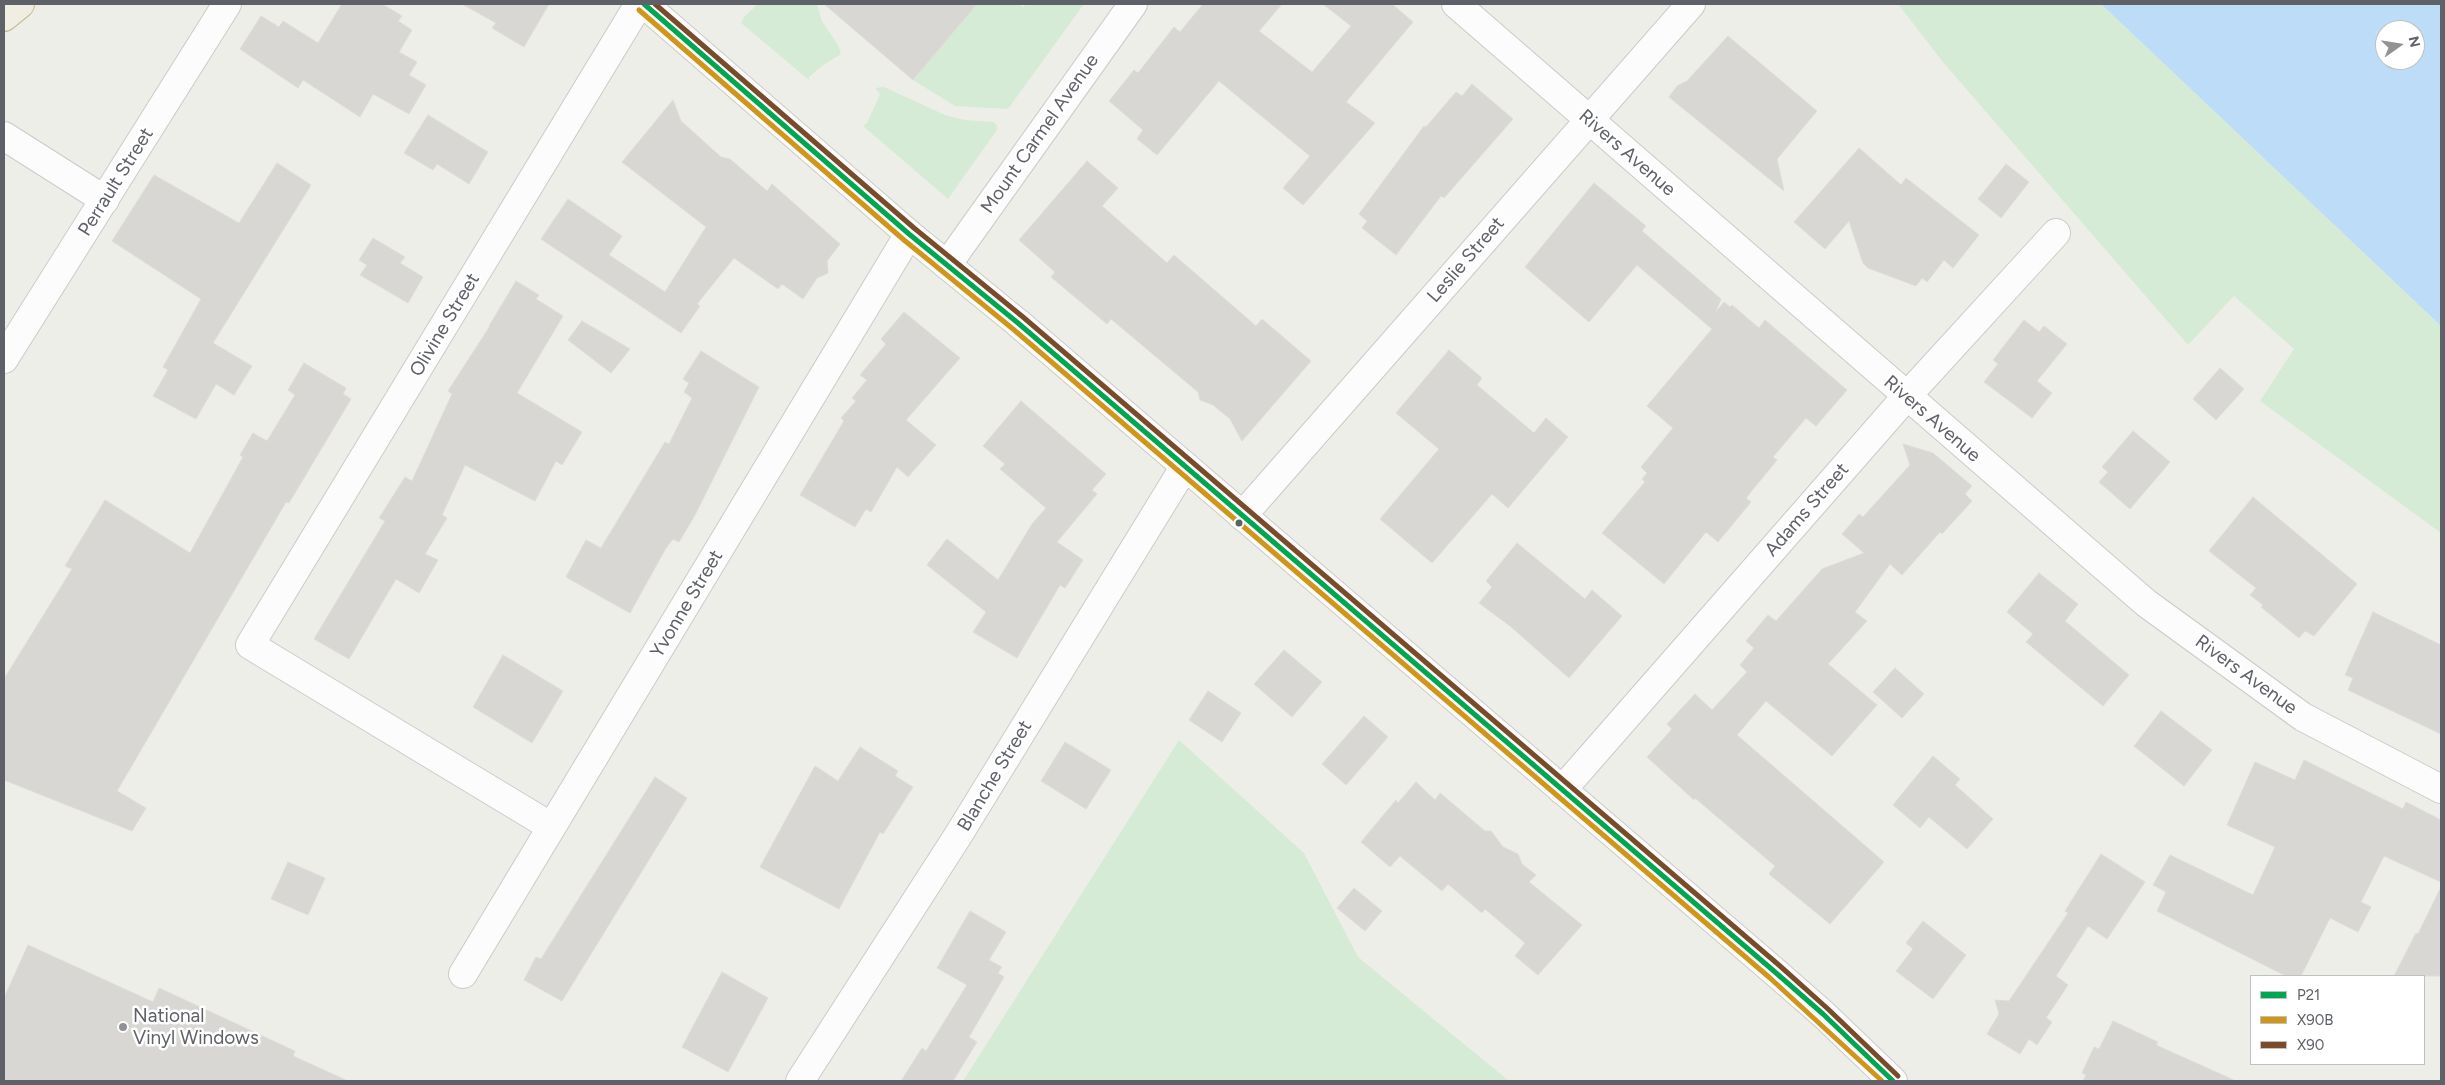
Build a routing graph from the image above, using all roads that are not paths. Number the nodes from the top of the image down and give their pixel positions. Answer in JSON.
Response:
{"nodes":[{"id":1,"x":20,"y":4,"type":"edge"},
{"id":2,"x":227,"y":4,"type":"edge"},
{"id":3,"x":638,"y":4,"type":"edge"},
{"id":4,"x":644,"y":4,"type":"edge"},
{"id":5,"x":1132,"y":4,"type":"edge"},
{"id":6,"x":1456,"y":4,"type":"edge"},
{"id":7,"x":1691,"y":4,"type":"edge"},
{"id":8,"x":4,"y":18,"type":"edge"},
{"id":9,"x":1588,"y":119,"type":"junction"},
{"id":10,"x":4,"y":136,"type":"edge"},
{"id":11,"x":105,"y":200,"type":"junction"},
{"id":12,"x":910,"y":234,"type":"junction"},
{"id":13,"x":2056,"y":234,"type":"dead end"},
{"id":14,"x":947,"y":265,"type":"junction"},
{"id":15,"x":4,"y":359,"type":"edge"},
{"id":16,"x":1906,"y":397,"type":"junction"},
{"id":17,"x":1185,"y":466,"type":"junction"},
{"id":18,"x":1242,"y":516,"type":"junction"},
{"id":19,"x":2441,"y":789,"type":"edge"},
{"id":20,"x":1562,"y":790,"type":"junction"},
{"id":21,"x":550,"y":826,"type":"junction"},
{"id":22,"x":463,"y":974,"type":"dead end"},
{"id":23,"x":800,"y":1081,"type":"edge"},
{"id":24,"x":1893,"y":1081,"type":"edge"}],
"edges":[{"from":1,"to":8,"type":"highway"},
{"from":2,"to":11,"type":"street","name":"Perrault Street"},
{"from":3,"to":21,"type":"street","name":"Olivine Street"},
{"from":4,"to":12,"type":"street"},
{"from":5,"to":14,"type":"street","name":"Mount Carmel Avenue"},
{"from":6,"to":9,"type":"street","name":"Rivers Avenue"},
{"from":7,"to":9,"type":"street","name":"Leslie Street"},
{"from":9,"to":16,"type":"street","name":"Rivers Avenue"},
{"from":9,"to":18,"type":"street","name":"Leslie Street"},
{"from":10,"to":11,"type":"street"},
{"from":11,"to":15,"type":"street","name":"Perrault Street"},
{"from":12,"to":14,"type":"street"},
{"from":12,"to":21,"type":"street","name":"Yvonne Street"},
{"from":13,"to":16,"type":"street","name":"Adams Street"},
{"from":14,"to":17,"type":"street"},
{"from":16,"to":19,"type":"street","name":"Rivers Avenue"},
{"from":16,"to":20,"type":"street","name":"Adams Street"},
{"from":17,"to":18,"type":"street"},
{"from":17,"to":23,"type":"street","name":"Blanche Street"},
{"from":18,"to":20,"type":"street"},
{"from":20,"to":24,"type":"street"},
{"from":21,"to":22,"type":"street","name":"Yvonne Street"}]}
